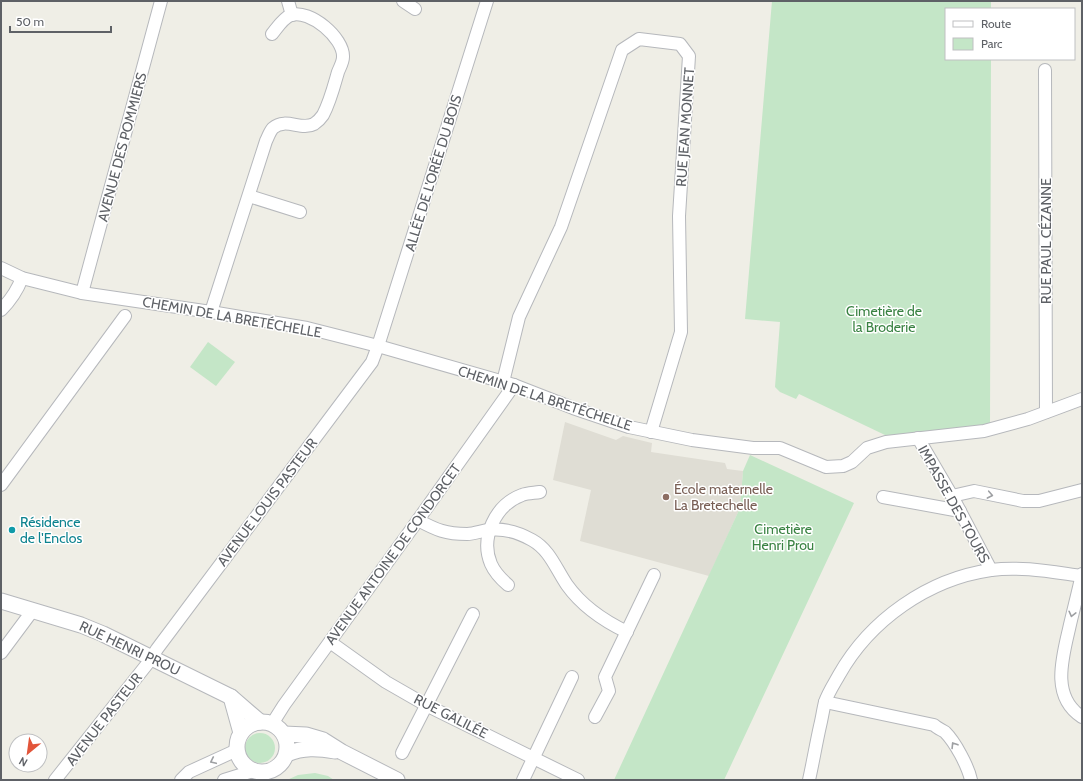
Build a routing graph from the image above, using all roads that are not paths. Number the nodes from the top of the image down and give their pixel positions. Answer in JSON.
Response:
{"nodes":[{"id":1,"x":161,"y":1,"type":"edge"},
{"id":2,"x":288,"y":1,"type":"edge"},
{"id":3,"x":403,"y":1,"type":"edge"},
{"id":4,"x":487,"y":1,"type":"edge"},
{"id":5,"x":415,"y":8,"type":"dead end"},
{"id":6,"x":292,"y":15,"type":"junction"},
{"id":7,"x":272,"y":34,"type":"dead end"},
{"id":8,"x":1045,"y":70,"type":"dead end"},
{"id":9,"x":249,"y":196,"type":"junction"},
{"id":10,"x":300,"y":212,"type":"dead end"},
{"id":11,"x":1,"y":268,"type":"edge"},
{"id":12,"x":22,"y":278,"type":"junction"},
{"id":13,"x":82,"y":293,"type":"junction"},
{"id":14,"x":1,"y":310,"type":"edge"},
{"id":15,"x":212,"y":312,"type":"junction"},
{"id":16,"x":124,"y":316,"type":"dead end"},
{"id":17,"x":378,"y":346,"type":"junction"},
{"id":18,"x":508,"y":383,"type":"junction"},
{"id":19,"x":1082,"y":399,"type":"edge"},
{"id":20,"x":1046,"y":412,"type":"junction"},
{"id":21,"x":651,"y":432,"type":"junction"},
{"id":22,"x":918,"y":438,"type":"junction"},
{"id":23,"x":1,"y":485,"type":"edge"},
{"id":24,"x":1082,"y":490,"type":"edge"},
{"id":25,"x":540,"y":492,"type":"dead end"},
{"id":26,"x":952,"y":496,"type":"junction"},
{"id":27,"x":883,"y":497,"type":"dead end"},
{"id":28,"x":960,"y":511,"type":"junction"},
{"id":29,"x":418,"y":520,"type":"junction"},
{"id":30,"x":489,"y":530,"type":"junction"},
{"id":31,"x":991,"y":570,"type":"junction"},
{"id":32,"x":654,"y":575,"type":"dead end"},
{"id":33,"x":1082,"y":576,"type":"edge"},
{"id":34,"x":508,"y":585,"type":"dead end"},
{"id":35,"x":1,"y":601,"type":"edge"},
{"id":36,"x":33,"y":610,"type":"junction"},
{"id":37,"x":473,"y":614,"type":"dead end"},
{"id":38,"x":627,"y":632,"type":"junction"},
{"id":39,"x":330,"y":642,"type":"junction"},
{"id":40,"x":1,"y":653,"type":"edge"},
{"id":41,"x":151,"y":657,"type":"junction"},
{"id":42,"x":572,"y":677,"type":"dead end"},
{"id":43,"x":231,"y":697,"type":"junction"},
{"id":44,"x":825,"y":702,"type":"junction"},
{"id":45,"x":426,"y":705,"type":"junction"},
{"id":46,"x":595,"y":717,"type":"dead end"},
{"id":47,"x":1082,"y":717,"type":"edge"},
{"id":48,"x":266,"y":723,"type":"junction"},
{"id":49,"x":241,"y":733,"type":"junction"},
{"id":50,"x":284,"y":734,"type":"junction"},
{"id":51,"x":237,"y":750,"type":"junction"},
{"id":52,"x":342,"y":752,"type":"junction"},
{"id":53,"x":402,"y":753,"type":"dead end"},
{"id":54,"x":287,"y":754,"type":"junction"},
{"id":55,"x":533,"y":758,"type":"junction"},
{"id":56,"x":253,"y":771,"type":"junction"},
{"id":57,"x":55,"y":780,"type":"edge"},
{"id":58,"x":181,"y":780,"type":"edge"},
{"id":59,"x":224,"y":780,"type":"edge"},
{"id":60,"x":397,"y":780,"type":"edge"},
{"id":61,"x":523,"y":780,"type":"edge"},
{"id":62,"x":578,"y":780,"type":"edge"},
{"id":63,"x":809,"y":780,"type":"edge"},
{"id":64,"x":971,"y":780,"type":"edge"}],
"edges":[{"from":1,"to":13,"type":"street","name":"AVENUE DES POMMIERS"},
{"from":2,"to":6,"type":"street"},
{"from":3,"to":5,"type":"street"},
{"from":4,"to":17,"type":"street","name":"ALLÉE DE L'ORÉE DU BOIS"},
{"from":6,"to":7,"type":"street"},
{"from":6,"to":9,"type":"street"},
{"from":8,"to":20,"type":"street","name":"RUE PAUL CÉZANNE"},
{"from":9,"to":10,"type":"street"},
{"from":9,"to":15,"type":"street"},
{"from":11,"to":12,"type":"street","name":"CHEMIN DE LA BRETÉCHELLE"},
{"from":12,"to":13,"type":"street","name":"CHEMIN DE LA BRETÉCHELLE"},
{"from":12,"to":14,"type":"street"},
{"from":13,"to":15,"type":"street","name":"CHEMIN DE LA BRETÉCHELLE"},
{"from":15,"to":17,"type":"street","name":"CHEMIN DE LA BRETÉCHELLE"},
{"from":16,"to":23,"type":"street"},
{"from":17,"to":18,"type":"street","name":"CHEMIN DE LA BRETÉCHELLE"},
{"from":17,"to":41,"type":"street","name":"AVENUE LOUIS PASTEUR"},
{"from":18,"to":21,"type":"street","name":"CHEMIN DE LA BRETÉCHELLE"},
{"from":18,"to":21,"type":"street","name":"RUE JEAN MONNET"},
{"from":18,"to":29,"type":"street","name":"AVENUE ANTOINE DE CONDORCET"},
{"from":19,"to":20,"type":"street","name":"CHEMIN DE LA BRETÉCHELLE"},
{"from":20,"to":22,"type":"street","name":"CHEMIN DE LA BRETÉCHELLE"},
{"from":21,"to":22,"type":"street","name":"CHEMIN DE LA BRETÉCHELLE"},
{"from":22,"to":26,"type":"street","name":"IMPASSE DES TOURS"},
{"from":26,"to":24,"type":"street","one_way":true},
{"from":25,"to":30,"type":"street"},
{"from":26,"to":28,"type":"street","name":"IMPASSE DES TOURS"},
{"from":27,"to":28,"type":"street"},
{"from":28,"to":31,"type":"street","name":"IMPASSE DES TOURS"},
{"from":29,"to":30,"type":"street"},
{"from":29,"to":39,"type":"street","name":"AVENUE ANTOINE DE CONDORCET"},
{"from":30,"to":34,"type":"street"},
{"from":30,"to":38,"type":"street"},
{"from":31,"to":33,"type":"street"},
{"from":31,"to":44,"type":"street"},
{"from":32,"to":38,"type":"street"},
{"from":33,"to":47,"type":"street","one_way":true},
{"from":35,"to":36,"type":"street","name":"RUE HENRI PROU"},
{"from":36,"to":40,"type":"street"},
{"from":36,"to":41,"type":"street","name":"RUE HENRI PROU"},
{"from":37,"to":45,"type":"street"},
{"from":38,"to":46,"type":"street"},
{"from":39,"to":45,"type":"street","name":"RUE GALILÉE"},
{"from":39,"to":48,"type":"street","name":"AVENUE ANTOINE DE CONDORCET"},
{"from":41,"to":43,"type":"street","name":"RUE HENRI PROU"},
{"from":41,"to":57,"type":"street","name":"AVENUE PASTEUR"},
{"from":42,"to":55,"type":"street"},
{"from":43,"to":48,"type":"street","name":"RUE HENRI PROU"},
{"from":43,"to":49,"type":"street"},
{"from":44,"to":63,"type":"street"},
{"from":64,"to":44,"type":"street","one_way":true},
{"from":45,"to":53,"type":"street"},
{"from":45,"to":55,"type":"street","name":"RUE GALILÉE"},
{"from":48,"to":49,"type":"street"},
{"from":48,"to":50,"type":"street"},
{"from":49,"to":51,"type":"street"},
{"from":50,"to":52,"type":"street"},
{"from":50,"to":54,"type":"street"},
{"from":51,"to":56,"type":"street"},
{"from":51,"to":58,"type":"street","one_way":true},
{"from":52,"to":54,"type":"street"},
{"from":52,"to":60,"type":"street"},
{"from":54,"to":56,"type":"street"},
{"from":55,"to":61,"type":"street"},
{"from":55,"to":62,"type":"street","name":"RUE GALILÉE"},
{"from":56,"to":59,"type":"street"}]}
